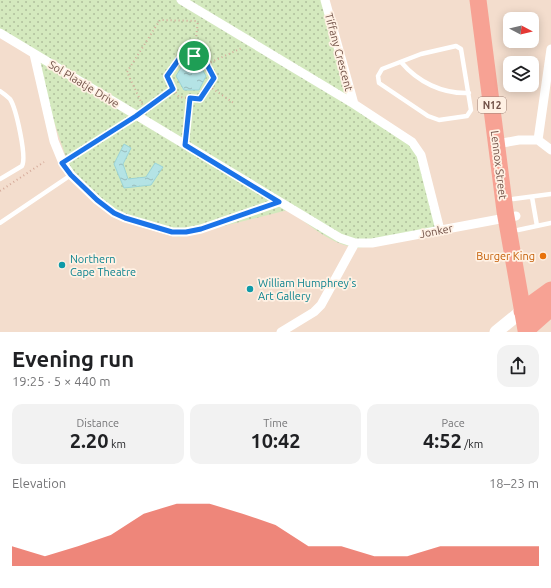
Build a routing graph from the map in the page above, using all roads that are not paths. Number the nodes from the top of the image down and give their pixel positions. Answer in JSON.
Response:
{"nodes":[{"id":1,"x":181,"y":0,"type":"edge"},
{"id":2,"x":325,"y":0,"type":"edge"},
{"id":3,"x":478,"y":0,"type":"edge"},
{"id":4,"x":489,"y":0,"type":"edge"},
{"id":5,"x":0,"y":33,"type":"edge"},
{"id":6,"x":551,"y":49,"type":"edge"},
{"id":7,"x":34,"y":54,"type":"junction"},
{"id":8,"x":401,"y":62,"type":"junction"},
{"id":9,"x":0,"y":91,"type":"edge"},
{"id":10,"x":469,"y":92,"type":"junction"},
{"id":11,"x":354,"y":104,"type":"junction"},
{"id":12,"x":538,"y":140,"type":"junction"},
{"id":13,"x":501,"y":143,"type":"junction"},
{"id":14,"x":551,"y":150,"type":"edge"},
{"id":15,"x":71,"y":175,"type":"junction"},
{"id":16,"x":0,"y":179,"type":"edge"},
{"id":17,"x":551,"y":194,"type":"edge"},
{"id":18,"x":532,"y":197,"type":"junction"},
{"id":19,"x":513,"y":199,"type":"junction"},
{"id":20,"x":279,"y":202,"type":"junction"},
{"id":21,"x":514,"y":221,"type":"junction"},
{"id":22,"x":0,"y":223,"type":"edge"},
{"id":23,"x":551,"y":223,"type":"edge"},
{"id":24,"x":536,"y":226,"type":"junction"},
{"id":25,"x":440,"y":230,"type":"junction"},
{"id":26,"x":355,"y":243,"type":"junction"},
{"id":27,"x":551,"y":290,"type":"edge"},
{"id":28,"x":551,"y":308,"type":"edge"},
{"id":29,"x":528,"y":319,"type":"edge"},
{"id":30,"x":281,"y":332,"type":"edge"},
{"id":31,"x":496,"y":332,"type":"edge"}],
"edges":[{"from":1,"to":11,"type":"street"},
{"from":2,"to":11,"type":"street","name":"Tiffany Crescent"},
{"from":3,"to":13,"type":"highway","name":"Lennox Street","number":"N12"},
{"from":4,"to":13,"type":"highway","name":"Lennox Street","number":"N12"},
{"from":5,"to":7,"type":"street","name":"Sol Plaatje Drive"},
{"from":6,"to":12,"type":"street"},
{"from":7,"to":15,"type":"street"},
{"from":7,"to":20,"type":"street","name":"Sol Plaatje Drive"},
{"from":8,"to":10,"type":"lane"},
{"from":8,"to":10,"type":"lane"},
{"from":8,"to":10,"type":"lane"},
{"from":9,"to":16,"type":"lane"},
{"from":11,"to":25,"type":"street"},
{"from":12,"to":13,"type":"street"},
{"from":12,"to":14,"type":"street"},
{"from":13,"to":19,"type":"highway","name":"Lennox Street","number":"N12"},
{"from":13,"to":21,"type":"highway","name":"Lennox Street","number":"N12"},
{"from":15,"to":20,"type":"street"},
{"from":15,"to":22,"type":"lane"},
{"from":17,"to":18,"type":"lane"},
{"from":18,"to":19,"type":"lane"},
{"from":18,"to":24,"type":"lane"},
{"from":19,"to":21,"type":"highway","name":"Lennox Street","number":"N12"},
{"from":20,"to":26,"type":"street","name":"Sol Plaatje Drive"},
{"from":21,"to":24,"type":"lane"},
{"from":21,"to":25,"type":"street","name":"Jonker"},
{"from":21,"to":29,"type":"highway","name":"Lennox Street","number":"N12"},
{"from":23,"to":24,"type":"lane"},
{"from":25,"to":26,"type":"street","name":"Jonker"},
{"from":26,"to":30,"type":"street"},
{"from":27,"to":29,"type":"highway"},
{"from":28,"to":29,"type":"highway"},
{"from":29,"to":31,"type":"street"}]}
